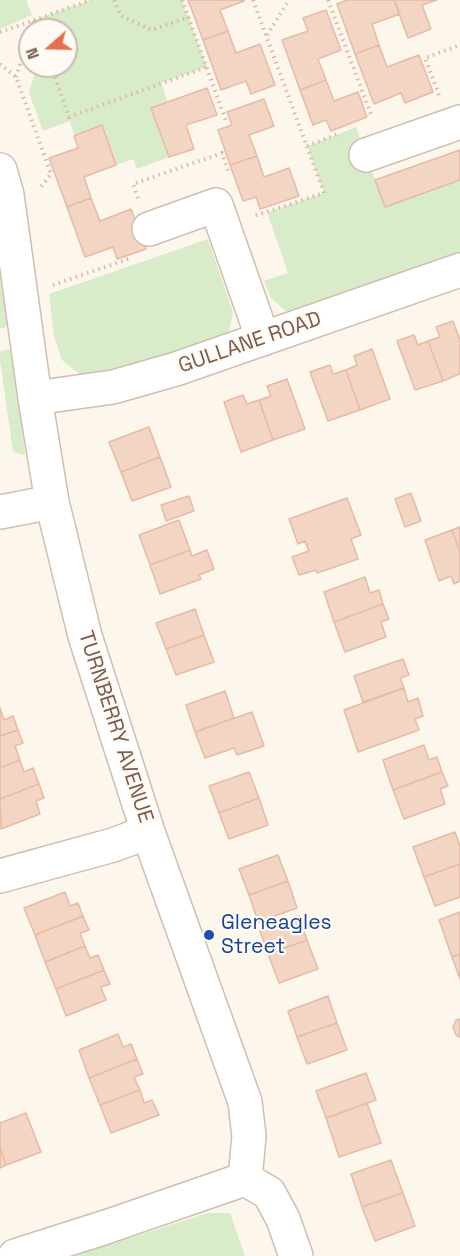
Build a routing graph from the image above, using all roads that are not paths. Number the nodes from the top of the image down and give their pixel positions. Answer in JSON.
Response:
{"nodes":[{"id":1,"x":460,"y":122,"type":"edge"},
{"id":2,"x":366,"y":155,"type":"dead end"},
{"id":3,"x":0,"y":170,"type":"edge"},
{"id":4,"x":149,"y":229,"type":"dead end"},
{"id":5,"x":460,"y":270,"type":"edge"},
{"id":6,"x":263,"y":339,"type":"junction"},
{"id":7,"x":35,"y":398,"type":"junction"},
{"id":8,"x":52,"y":502,"type":"junction"},
{"id":9,"x":0,"y":512,"type":"edge"},
{"id":10,"x":148,"y":832,"type":"junction"},
{"id":11,"x":0,"y":876,"type":"edge"},
{"id":12,"x":245,"y":1179,"type":"junction"},
{"id":13,"x":15,"y":1256,"type":"edge"},
{"id":14,"x":296,"y":1256,"type":"edge"}],
"edges":[{"from":1,"to":2,"type":"street"},
{"from":3,"to":7,"type":"street","name":"TURNBERRY AVENUE"},
{"from":4,"to":6,"type":"street"},
{"from":5,"to":6,"type":"street","name":"GULLANE ROAD"},
{"from":6,"to":7,"type":"street","name":"GULLANE ROAD"},
{"from":7,"to":8,"type":"street","name":"TURNBERRY AVENUE"},
{"from":8,"to":9,"type":"street"},
{"from":8,"to":10,"type":"street","name":"TURNBERRY AVENUE"},
{"from":10,"to":11,"type":"street"},
{"from":10,"to":12,"type":"street","name":"TURNBERRY AVENUE"},
{"from":12,"to":13,"type":"street"},
{"from":12,"to":14,"type":"street"}]}
